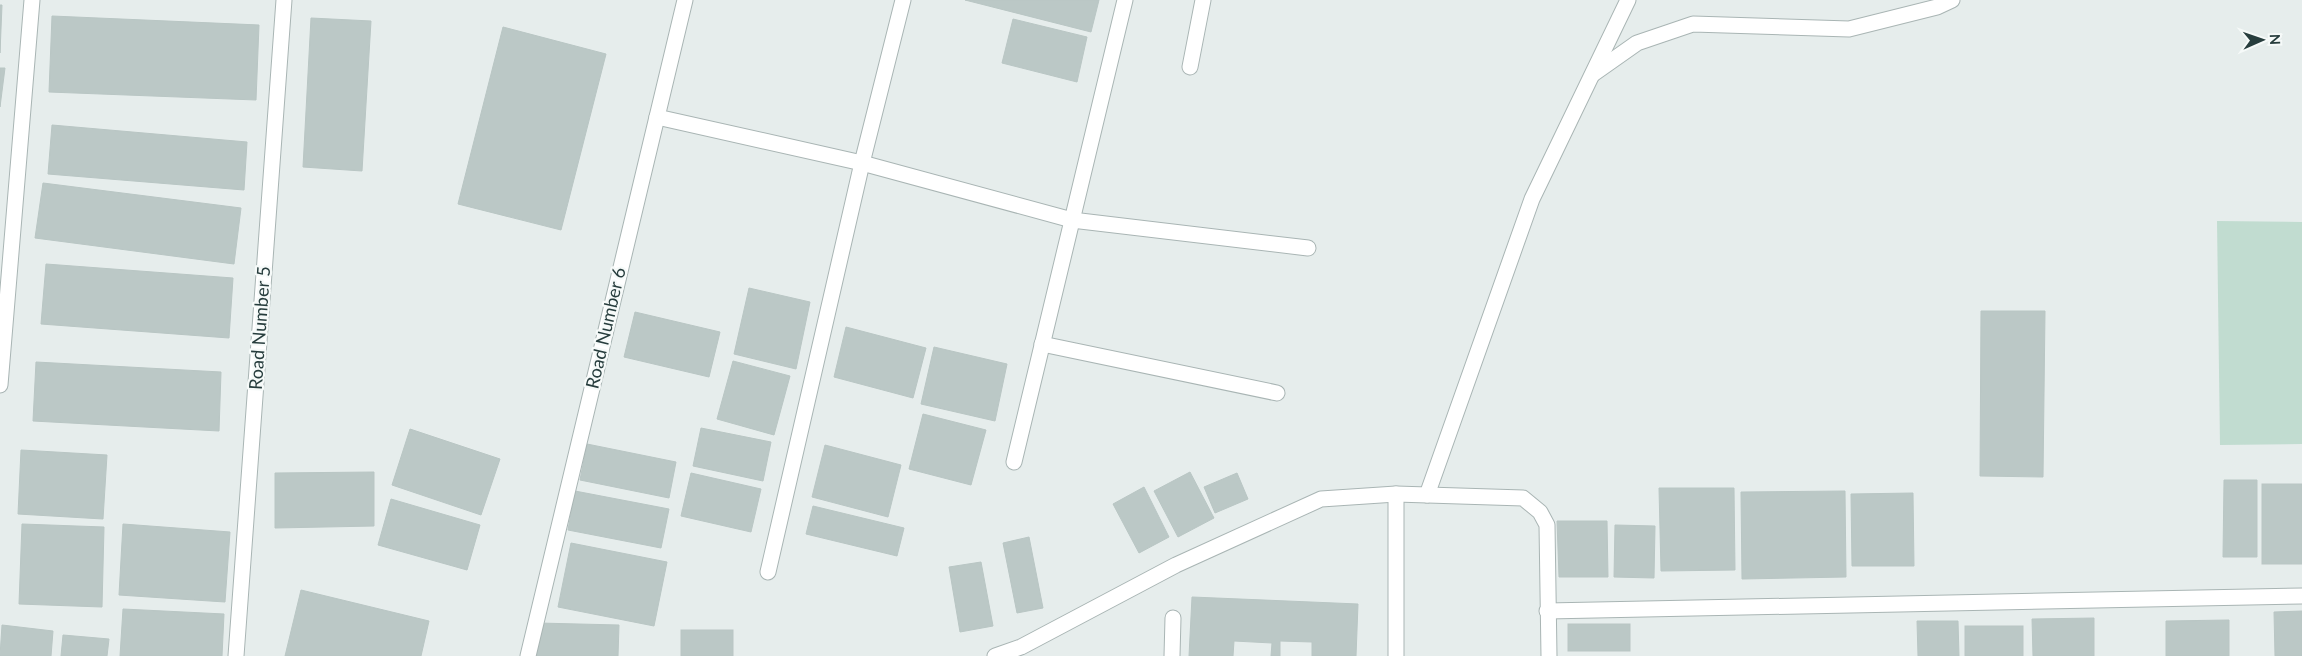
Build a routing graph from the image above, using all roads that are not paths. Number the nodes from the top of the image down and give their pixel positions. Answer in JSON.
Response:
{"nodes":[{"id":1,"x":32,"y":0,"type":"edge"},
{"id":2,"x":284,"y":0,"type":"edge"},
{"id":3,"x":684,"y":0,"type":"edge"},
{"id":4,"x":903,"y":0,"type":"edge"},
{"id":5,"x":1125,"y":0,"type":"edge"},
{"id":6,"x":1203,"y":0,"type":"edge"},
{"id":7,"x":1628,"y":0,"type":"edge"},
{"id":8,"x":1952,"y":0,"type":"edge"},
{"id":9,"x":1190,"y":67,"type":"dead end"},
{"id":10,"x":1593,"y":74,"type":"junction"},
{"id":11,"x":657,"y":117,"type":"junction"},
{"id":12,"x":862,"y":163,"type":"junction"},
{"id":13,"x":1072,"y":220,"type":"junction"},
{"id":14,"x":1308,"y":248,"type":"dead end"},
{"id":15,"x":1042,"y":344,"type":"junction"},
{"id":16,"x":0,"y":385,"type":"edge"},
{"id":17,"x":1277,"y":393,"type":"dead end"},
{"id":18,"x":1014,"y":462,"type":"dead end"},
{"id":19,"x":1396,"y":494,"type":"junction"},
{"id":20,"x":1427,"y":495,"type":"junction"},
{"id":21,"x":768,"y":572,"type":"dead end"},
{"id":22,"x":2302,"y":596,"type":"edge"},
{"id":23,"x":1548,"y":611,"type":"junction"},
{"id":24,"x":1173,"y":618,"type":"dead end"},
{"id":25,"x":236,"y":656,"type":"edge"},
{"id":26,"x":528,"y":656,"type":"edge"},
{"id":27,"x":995,"y":656,"type":"edge"},
{"id":28,"x":1172,"y":656,"type":"edge"},
{"id":29,"x":1396,"y":656,"type":"edge"},
{"id":30,"x":1549,"y":656,"type":"edge"}],
"edges":[{"from":1,"to":16,"type":"street"},
{"from":2,"to":25,"type":"street","name":"Road Number 5"},
{"from":3,"to":11,"type":"street","name":"Road Number 6"},
{"from":4,"to":12,"type":"street"},
{"from":5,"to":13,"type":"street"},
{"from":6,"to":9,"type":"street"},
{"from":7,"to":10,"type":"street"},
{"from":8,"to":10,"type":"street"},
{"from":10,"to":20,"type":"street"},
{"from":11,"to":12,"type":"street"},
{"from":11,"to":26,"type":"street","name":"Road Number 6"},
{"from":12,"to":13,"type":"street"},
{"from":12,"to":21,"type":"street"},
{"from":13,"to":14,"type":"street"},
{"from":13,"to":15,"type":"street"},
{"from":15,"to":17,"type":"street"},
{"from":15,"to":18,"type":"street"},
{"from":19,"to":20,"type":"street"},
{"from":19,"to":27,"type":"street"},
{"from":19,"to":29,"type":"street"},
{"from":20,"to":23,"type":"street"},
{"from":22,"to":23,"type":"street"},
{"from":23,"to":30,"type":"street"},
{"from":24,"to":28,"type":"street"}]}
